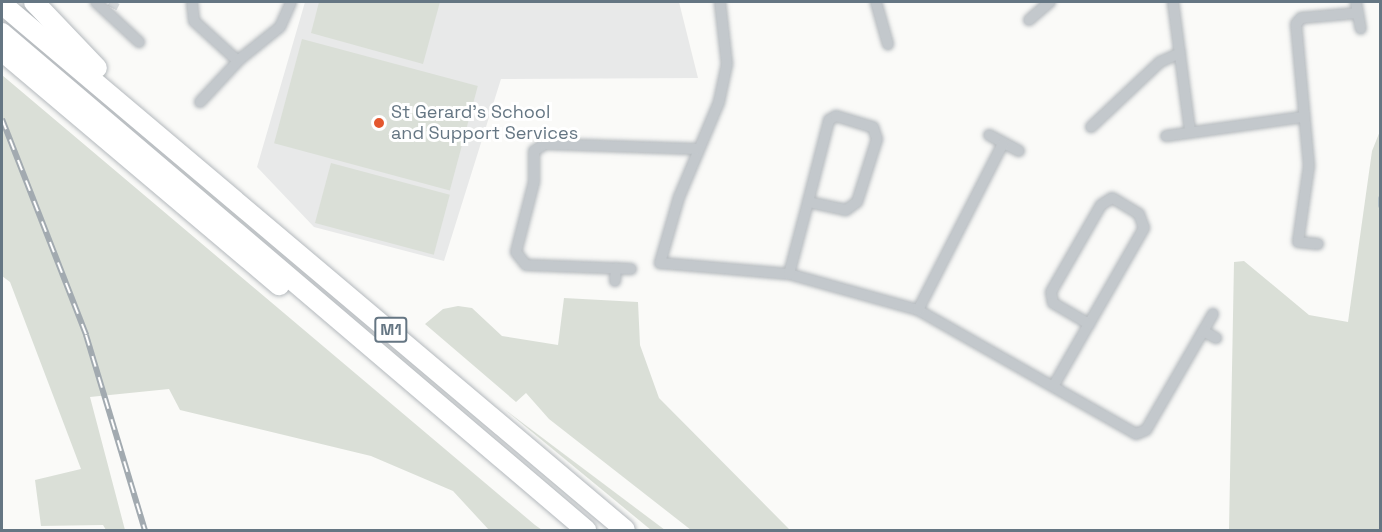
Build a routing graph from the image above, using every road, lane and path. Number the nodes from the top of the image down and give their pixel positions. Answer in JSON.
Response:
{"nodes":[{"id":1,"x":34,"y":2,"type":"edge"},
{"id":2,"x":96,"y":2,"type":"edge"},
{"id":3,"x":192,"y":2,"type":"edge"},
{"id":4,"x":291,"y":2,"type":"edge"},
{"id":5,"x":720,"y":2,"type":"edge"},
{"id":6,"x":876,"y":2,"type":"edge"},
{"id":7,"x":1050,"y":2,"type":"edge"},
{"id":8,"x":1173,"y":2,"type":"edge"},
{"id":9,"x":2,"y":4,"type":"edge"},
{"id":10,"x":1357,"y":7,"type":"edge"},
{"id":11,"x":1029,"y":20,"type":"dead end"},
{"id":12,"x":1361,"y":29,"type":"dead end"},
{"id":13,"x":2,"y":33,"type":"edge"},
{"id":14,"x":139,"y":42,"type":"dead end"},
{"id":15,"x":888,"y":44,"type":"dead end"},
{"id":16,"x":2,"y":51,"type":"edge"},
{"id":17,"x":1180,"y":53,"type":"junction"},
{"id":18,"x":238,"y":61,"type":"junction"},
{"id":19,"x":200,"y":102,"type":"dead end"},
{"id":20,"x":1303,"y":117,"type":"junction"},
{"id":21,"x":1090,"y":127,"type":"dead end"},
{"id":22,"x":157,"y":131,"type":"junction"},
{"id":23,"x":1190,"y":132,"type":"junction"},
{"id":24,"x":989,"y":135,"type":"dead end"},
{"id":25,"x":1166,"y":136,"type":"dead end"},
{"id":26,"x":1003,"y":144,"type":"junction"},
{"id":27,"x":698,"y":149,"type":"junction"},
{"id":28,"x":1019,"y":151,"type":"dead end"},
{"id":29,"x":808,"y":202,"type":"junction"},
{"id":30,"x":1318,"y":244,"type":"dead end"},
{"id":31,"x":616,"y":268,"type":"junction"},
{"id":32,"x":631,"y":269,"type":"dead end"},
{"id":33,"x":789,"y":274,"type":"junction"},
{"id":34,"x":615,"y":281,"type":"dead end"},
{"id":35,"x":918,"y":310,"type":"junction"},
{"id":36,"x":1213,"y":314,"type":"dead end"},
{"id":37,"x":1089,"y":324,"type":"junction"},
{"id":38,"x":1203,"y":331,"type":"junction"},
{"id":39,"x":1216,"y":338,"type":"dead end"},
{"id":40,"x":1054,"y":385,"type":"junction"},
{"id":41,"x":434,"y":399,"type":"junction"},
{"id":42,"x":586,"y":531,"type":"edge"},
{"id":43,"x":625,"y":531,"type":"edge"}],
"edges":[{"from":1,"to":22,"type":"highway"},
{"from":2,"to":14,"type":"street"},
{"from":3,"to":18,"type":"street"},
{"from":4,"to":18,"type":"street"},
{"from":5,"to":27,"type":"street"},
{"from":6,"to":15,"type":"street"},
{"from":7,"to":11,"type":"street"},
{"from":8,"to":17,"type":"street"},
{"from":9,"to":22,"type":"highway","number":"M1"},
{"from":10,"to":12,"type":"street"},
{"from":10,"to":20,"type":"street"},
{"from":13,"to":41,"type":"highway","number":"M1"},
{"from":16,"to":41,"type":"highway"},
{"from":17,"to":21,"type":"street"},
{"from":17,"to":23,"type":"street"},
{"from":18,"to":19,"type":"street"},
{"from":20,"to":23,"type":"street"},
{"from":20,"to":30,"type":"street"},
{"from":22,"to":43,"type":"highway","number":"M1"},
{"from":23,"to":25,"type":"street"},
{"from":24,"to":26,"type":"street"},
{"from":26,"to":28,"type":"street"},
{"from":26,"to":35,"type":"street"},
{"from":27,"to":31,"type":"street"},
{"from":27,"to":33,"type":"street"},
{"from":29,"to":29,"type":"street"},
{"from":29,"to":33,"type":"street"},
{"from":31,"to":32,"type":"street"},
{"from":31,"to":34,"type":"street"},
{"from":33,"to":35,"type":"street"},
{"from":35,"to":40,"type":"street"},
{"from":36,"to":38,"type":"street"},
{"from":37,"to":37,"type":"street"},
{"from":37,"to":40,"type":"street"},
{"from":38,"to":39,"type":"street"},
{"from":38,"to":40,"type":"street"},
{"from":41,"to":42,"type":"highway","number":"M1"}]}
